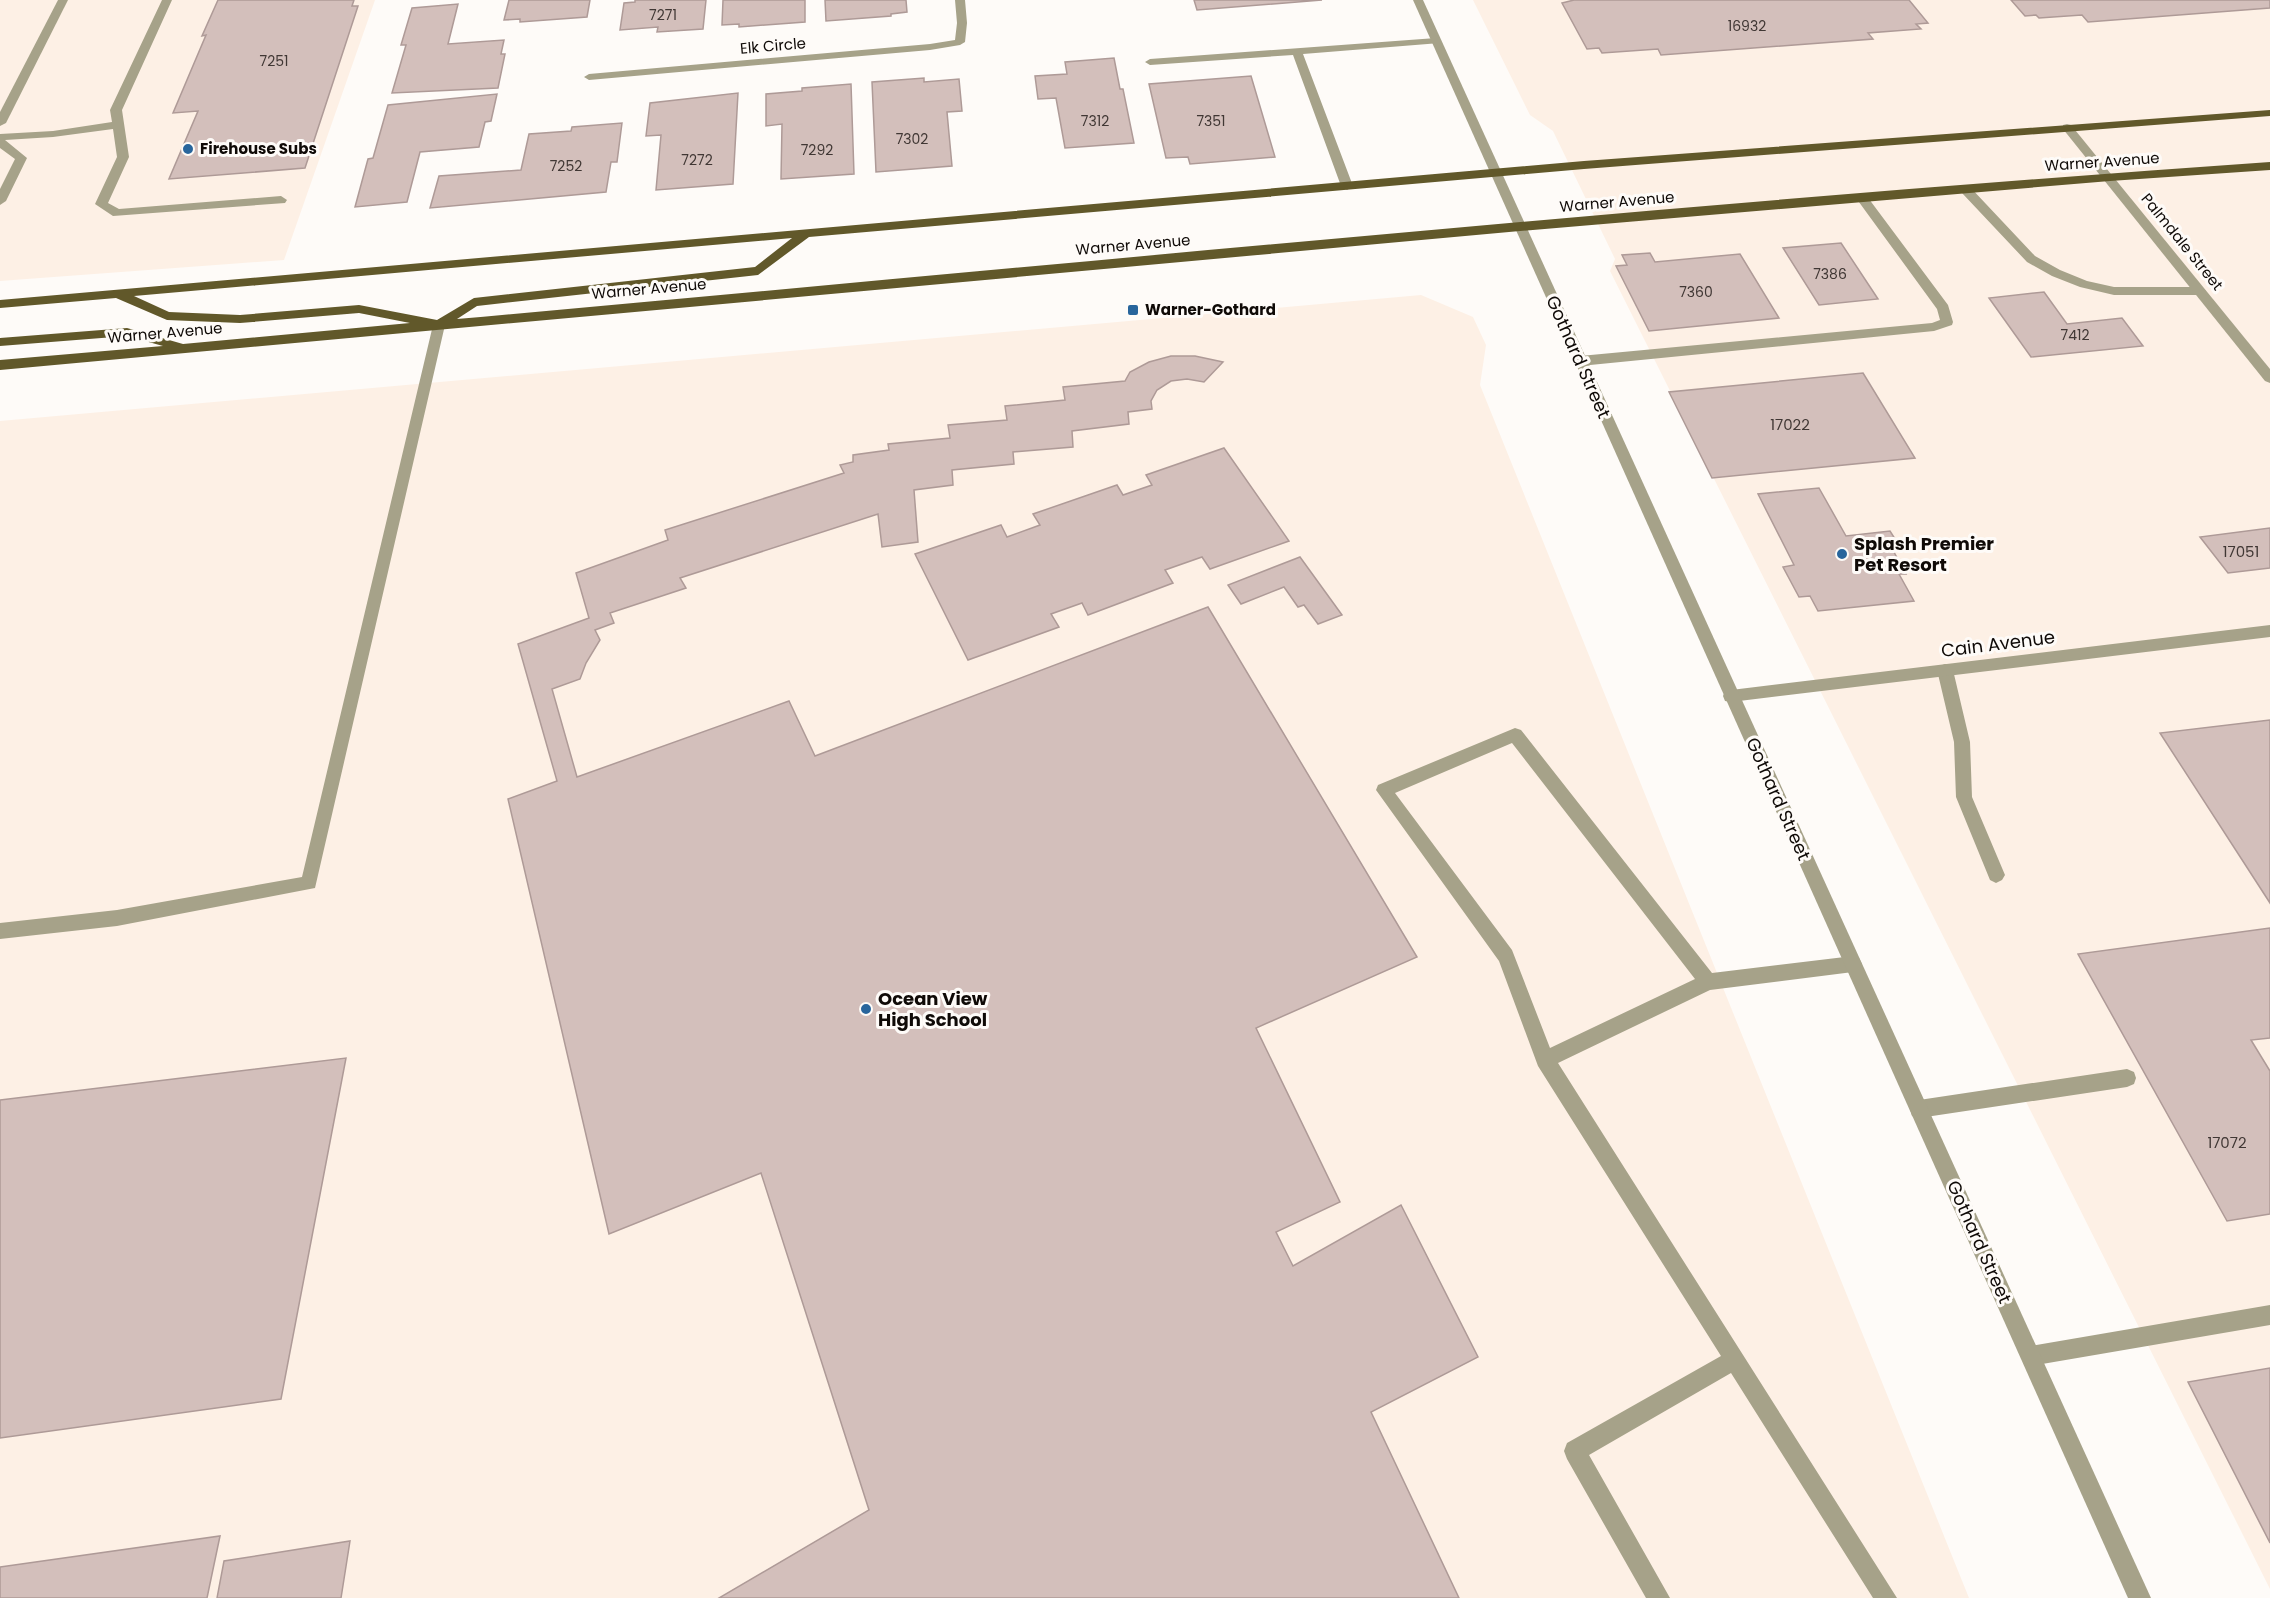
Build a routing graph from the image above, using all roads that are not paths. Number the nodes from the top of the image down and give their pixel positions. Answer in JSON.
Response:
{"nodes":[{"id":1,"x":63,"y":0,"type":"edge"},
{"id":2,"x":167,"y":0,"type":"edge"},
{"id":3,"x":960,"y":0,"type":"edge"},
{"id":4,"x":1418,"y":0,"type":"edge"},
{"id":5,"x":1436,"y":41,"type":"junction"},
{"id":6,"x":1297,"y":51,"type":"junction"},
{"id":7,"x":1150,"y":62,"type":"dead end"},
{"id":8,"x":589,"y":77,"type":"dead end"},
{"id":9,"x":2270,"y":113,"type":"edge"},
{"id":10,"x":0,"y":123,"type":"edge"},
{"id":11,"x":118,"y":125,"type":"junction"},
{"id":12,"x":2067,"y":127,"type":"junction"},
{"id":13,"x":0,"y":136,"type":"edge"},
{"id":14,"x":0,"y":142,"type":"edge"},
{"id":15,"x":2270,"y":166,"type":"edge"},
{"id":16,"x":1496,"y":173,"type":"junction"},
{"id":17,"x":2110,"y":177,"type":"junction"},
{"id":18,"x":1347,"y":186,"type":"junction"},
{"id":19,"x":1966,"y":190,"type":"junction"},
{"id":20,"x":1862,"y":198,"type":"junction"},
{"id":21,"x":281,"y":200,"type":"dead end"},
{"id":22,"x":0,"y":201,"type":"edge"},
{"id":23,"x":1520,"y":227,"type":"junction"},
{"id":24,"x":805,"y":234,"type":"junction"},
{"id":25,"x":2200,"y":291,"type":"junction"},
{"id":26,"x":117,"y":294,"type":"junction"},
{"id":27,"x":0,"y":304,"type":"edge"},
{"id":28,"x":439,"y":325,"type":"junction"},
{"id":29,"x":0,"y":342,"type":"edge"},
{"id":30,"x":189,"y":348,"type":"junction"},
{"id":31,"x":1580,"y":361,"type":"junction"},
{"id":32,"x":0,"y":365,"type":"edge"},
{"id":33,"x":2270,"y":378,"type":"edge"},
{"id":34,"x":2270,"y":631,"type":"edge"},
{"id":35,"x":1945,"y":670,"type":"junction"},
{"id":36,"x":1731,"y":696,"type":"junction"},
{"id":37,"x":1996,"y":875,"type":"dead end"},
{"id":38,"x":0,"y":931,"type":"edge"},
{"id":39,"x":1852,"y":964,"type":"junction"},
{"id":40,"x":1708,"y":982,"type":"junction"},
{"id":41,"x":1545,"y":1060,"type":"junction"},
{"id":42,"x":2127,"y":1078,"type":"dead end"},
{"id":43,"x":1919,"y":1109,"type":"junction"},
{"id":44,"x":2270,"y":1315,"type":"edge"},
{"id":45,"x":2031,"y":1356,"type":"junction"},
{"id":46,"x":1735,"y":1359,"type":"junction"},
{"id":47,"x":1659,"y":1598,"type":"edge"},
{"id":48,"x":1886,"y":1598,"type":"edge"},
{"id":49,"x":2140,"y":1598,"type":"edge"}],
"edges":[{"from":1,"to":10,"type":"street"},
{"from":2,"to":11,"type":"street"},
{"from":3,"to":8,"type":"street","name":"Elk Circle"},
{"from":4,"to":5,"type":"street","name":"Gothard Street"},
{"from":5,"to":6,"type":"street"},
{"from":5,"to":16,"type":"street","name":"Gothard Street"},
{"from":6,"to":7,"type":"street"},
{"from":6,"to":18,"type":"street"},
{"from":9,"to":12,"type":"main road"},
{"from":11,"to":13,"type":"street"},
{"from":11,"to":21,"type":"street"},
{"from":12,"to":16,"type":"main road"},
{"from":12,"to":17,"type":"street","name":"Palmdale Street"},
{"from":14,"to":22,"type":"street"},
{"from":15,"to":17,"type":"main road","name":"Warner Avenue"},
{"from":16,"to":18,"type":"main road"},
{"from":16,"to":23,"type":"street","name":"Gothard Street"},
{"from":17,"to":19,"type":"main road","name":"Warner Avenue"},
{"from":17,"to":25,"type":"street","name":"Palmdale Street"},
{"from":18,"to":24,"type":"main road"},
{"from":19,"to":20,"type":"main road","name":"Warner Avenue"},
{"from":19,"to":25,"type":"street"},
{"from":20,"to":23,"type":"main road","name":"Warner Avenue"},
{"from":20,"to":31,"type":"street"},
{"from":23,"to":28,"type":"main road","name":"Warner Avenue"},
{"from":23,"to":31,"type":"street","name":"Gothard Street"},
{"from":24,"to":26,"type":"main road"},
{"from":24,"to":28,"type":"main road"},
{"from":25,"to":33,"type":"street","name":"Palmdale Street"},
{"from":26,"to":27,"type":"main road"},
{"from":26,"to":28,"type":"main road"},
{"from":28,"to":30,"type":"main road","name":"Warner Avenue"},
{"from":28,"to":38,"type":"street"},
{"from":29,"to":30,"type":"main road"},
{"from":30,"to":32,"type":"main road","name":"Warner Avenue"},
{"from":31,"to":36,"type":"street","name":"Gothard Street"},
{"from":34,"to":35,"type":"street","name":"Cain Avenue"},
{"from":35,"to":36,"type":"street","name":"Cain Avenue"},
{"from":35,"to":37,"type":"street"},
{"from":36,"to":39,"type":"street","name":"Gothard Street"},
{"from":39,"to":40,"type":"street"},
{"from":39,"to":43,"type":"street","name":"Gothard Street"},
{"from":40,"to":41,"type":"street"},
{"from":40,"to":41,"type":"street"},
{"from":41,"to":46,"type":"street"},
{"from":42,"to":43,"type":"street"},
{"from":43,"to":45,"type":"street","name":"Gothard Street"},
{"from":44,"to":45,"type":"street"},
{"from":45,"to":49,"type":"street","name":"Gothard Street"},
{"from":46,"to":47,"type":"street"},
{"from":46,"to":48,"type":"street"}]}
